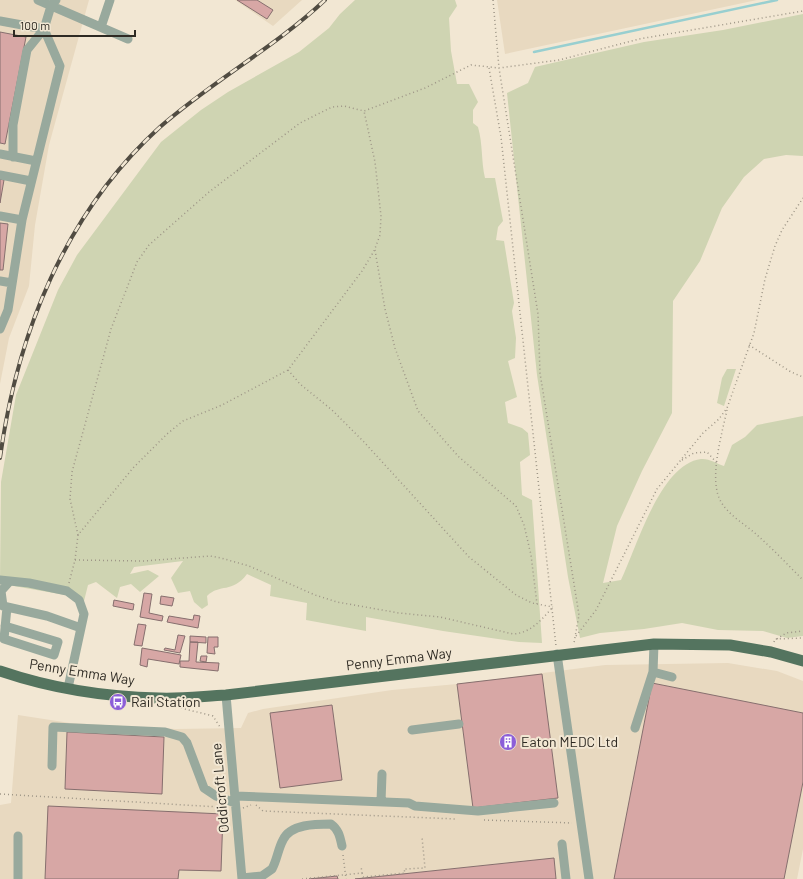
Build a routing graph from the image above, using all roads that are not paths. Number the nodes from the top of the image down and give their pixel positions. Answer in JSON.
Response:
{"nodes":[{"id":1,"x":38,"y":0,"type":"edge"},
{"id":2,"x":110,"y":0,"type":"edge"},
{"id":3,"x":53,"y":3,"type":"edge"},
{"id":4,"x":0,"y":21,"type":"edge"},
{"id":5,"x":101,"y":27,"type":"junction"},
{"id":6,"x":44,"y":29,"type":"junction"},
{"id":7,"x":128,"y":39,"type":"dead end"},
{"id":8,"x":0,"y":154,"type":"edge"},
{"id":9,"x":13,"y":157,"type":"junction"},
{"id":10,"x":36,"y":161,"type":"junction"},
{"id":11,"x":0,"y":176,"type":"edge"},
{"id":12,"x":31,"y":181,"type":"junction"},
{"id":13,"x":0,"y":216,"type":"edge"},
{"id":14,"x":22,"y":220,"type":"junction"},
{"id":15,"x":0,"y":281,"type":"edge"},
{"id":16,"x":12,"y":283,"type":"junction"},
{"id":17,"x":0,"y":329,"type":"edge"},
{"id":18,"x":4,"y":580,"type":"edge"},
{"id":19,"x":7,"y":607,"type":"junction"},
{"id":20,"x":5,"y":626,"type":"junction"},
{"id":21,"x":81,"y":628,"type":"junction"},
{"id":22,"x":654,"y":644,"type":"junction"},
{"id":23,"x":557,"y":654,"type":"junction"},
{"id":24,"x":803,"y":661,"type":"edge"},
{"id":25,"x":2,"y":672,"type":"edge"},
{"id":26,"x":653,"y":672,"type":"junction"},
{"id":27,"x":672,"y":677,"type":"dead end"},
{"id":28,"x":68,"y":688,"type":"junction"},
{"id":29,"x":226,"y":695,"type":"junction"},
{"id":30,"x":459,"y":724,"type":"dead end"},
{"id":31,"x":635,"y":728,"type":"dead end"},
{"id":32,"x":412,"y":730,"type":"dead end"},
{"id":33,"x":52,"y":766,"type":"dead end"},
{"id":34,"x":382,"y":774,"type":"dead end"},
{"id":35,"x":235,"y":802,"type":"junction"},
{"id":36,"x":381,"y":802,"type":"junction"},
{"id":37,"x":554,"y":803,"type":"dead end"},
{"id":38,"x":18,"y":836,"type":"dead end"},
{"id":39,"x":562,"y":844,"type":"dead end"},
{"id":40,"x":342,"y":846,"type":"road end"},
{"id":41,"x":242,"y":878,"type":"edge"},
{"id":42,"x":18,"y":879,"type":"edge"},
{"id":43,"x":566,"y":879,"type":"edge"},
{"id":44,"x":589,"y":879,"type":"edge"}],
"edges":[{"from":1,"to":3,"type":"street"},
{"from":2,"to":5,"type":"street"},
{"from":3,"to":5,"type":"street"},
{"from":3,"to":6,"type":"street"},
{"from":4,"to":6,"type":"street"},
{"from":5,"to":7,"type":"street"},
{"from":6,"to":9,"type":"street"},
{"from":6,"to":10,"type":"street"},
{"from":8,"to":9,"type":"street"},
{"from":9,"to":10,"type":"street"},
{"from":10,"to":12,"type":"street"},
{"from":11,"to":12,"type":"street"},
{"from":12,"to":14,"type":"street"},
{"from":13,"to":14,"type":"street"},
{"from":14,"to":16,"type":"street"},
{"from":15,"to":16,"type":"street"},
{"from":16,"to":17,"type":"street"},
{"from":18,"to":19,"type":"street"},
{"from":18,"to":21,"type":"street"},
{"from":19,"to":20,"type":"street"},
{"from":19,"to":21,"type":"street"},
{"from":20,"to":20,"type":"street"},
{"from":21,"to":28,"type":"street"},
{"from":22,"to":23,"type":"main road","name":"Penny Emma Way"},
{"from":22,"to":24,"type":"main road","name":"Penny Emma Way"},
{"from":22,"to":26,"type":"street"},
{"from":23,"to":29,"type":"main road","name":"Penny Emma Way"},
{"from":23,"to":44,"type":"street"},
{"from":25,"to":28,"type":"main road","name":"Penny Emma Way"},
{"from":26,"to":27,"type":"street"},
{"from":26,"to":31,"type":"street"},
{"from":28,"to":29,"type":"main road","name":"Penny Emma Way"},
{"from":29,"to":35,"type":"street","name":"Oddicroft Lane"},
{"from":30,"to":32,"type":"street"},
{"from":33,"to":35,"type":"street"},
{"from":34,"to":36,"type":"street"},
{"from":35,"to":36,"type":"street"},
{"from":35,"to":41,"type":"street","name":"Oddicroft Lane"},
{"from":36,"to":37,"type":"street"},
{"from":38,"to":42,"type":"street"},
{"from":39,"to":43,"type":"street"},
{"from":40,"to":41,"type":"street"}]}
